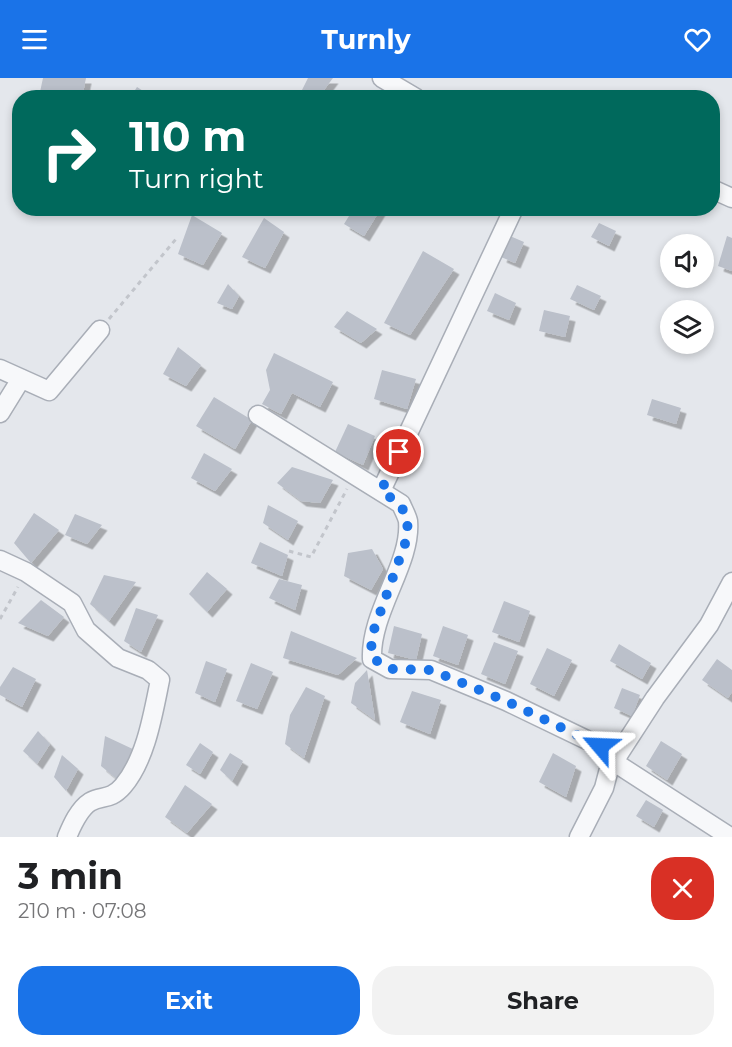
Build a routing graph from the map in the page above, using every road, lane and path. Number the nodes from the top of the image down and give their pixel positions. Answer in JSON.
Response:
{"nodes":[{"id":1,"x":382,"y":78,"type":"edge"},
{"id":2,"x":412,"y":89,"type":"edge"},
{"id":3,"x":509,"y":216,"type":"edge"},
{"id":4,"x":176,"y":239,"type":"dead end"},
{"id":5,"x":100,"y":330,"type":"joint"},
{"id":6,"x":0,"y":369,"type":"edge"},
{"id":7,"x":21,"y":379,"type":"junction"},
{"id":8,"x":0,"y":413,"type":"edge"},
{"id":9,"x":258,"y":415,"type":"dead end"},
{"id":10,"x":354,"y":474,"type":"junction"},
{"id":11,"x":381,"y":491,"type":"junction"},
{"id":12,"x":289,"y":551,"type":"dead end"},
{"id":13,"x":0,"y":560,"type":"edge"},
{"id":14,"x":26,"y":572,"type":"junction"},
{"id":15,"x":732,"y":582,"type":"edge"},
{"id":16,"x":0,"y":619,"type":"edge"},
{"id":17,"x":616,"y":758,"type":"junction"},
{"id":18,"x":67,"y":837,"type":"edge"},
{"id":19,"x":579,"y":837,"type":"edge"},
{"id":20,"x":730,"y":837,"type":"edge"}],
"edges":[{"from":1,"to":2,"type":"street"},
{"from":3,"to":11,"type":"street"},
{"from":4,"to":5,"type":"path"},
{"from":5,"to":7,"type":"street"},
{"from":6,"to":7,"type":"street"},
{"from":7,"to":8,"type":"street"},
{"from":9,"to":10,"type":"street"},
{"from":10,"to":11,"type":"street"},
{"from":10,"to":12,"type":"path"},
{"from":11,"to":17,"type":"street"},
{"from":13,"to":14,"type":"street"},
{"from":14,"to":16,"type":"path"},
{"from":14,"to":18,"type":"street"},
{"from":15,"to":17,"type":"street"},
{"from":17,"to":19,"type":"street"},
{"from":17,"to":20,"type":"street"}]}
